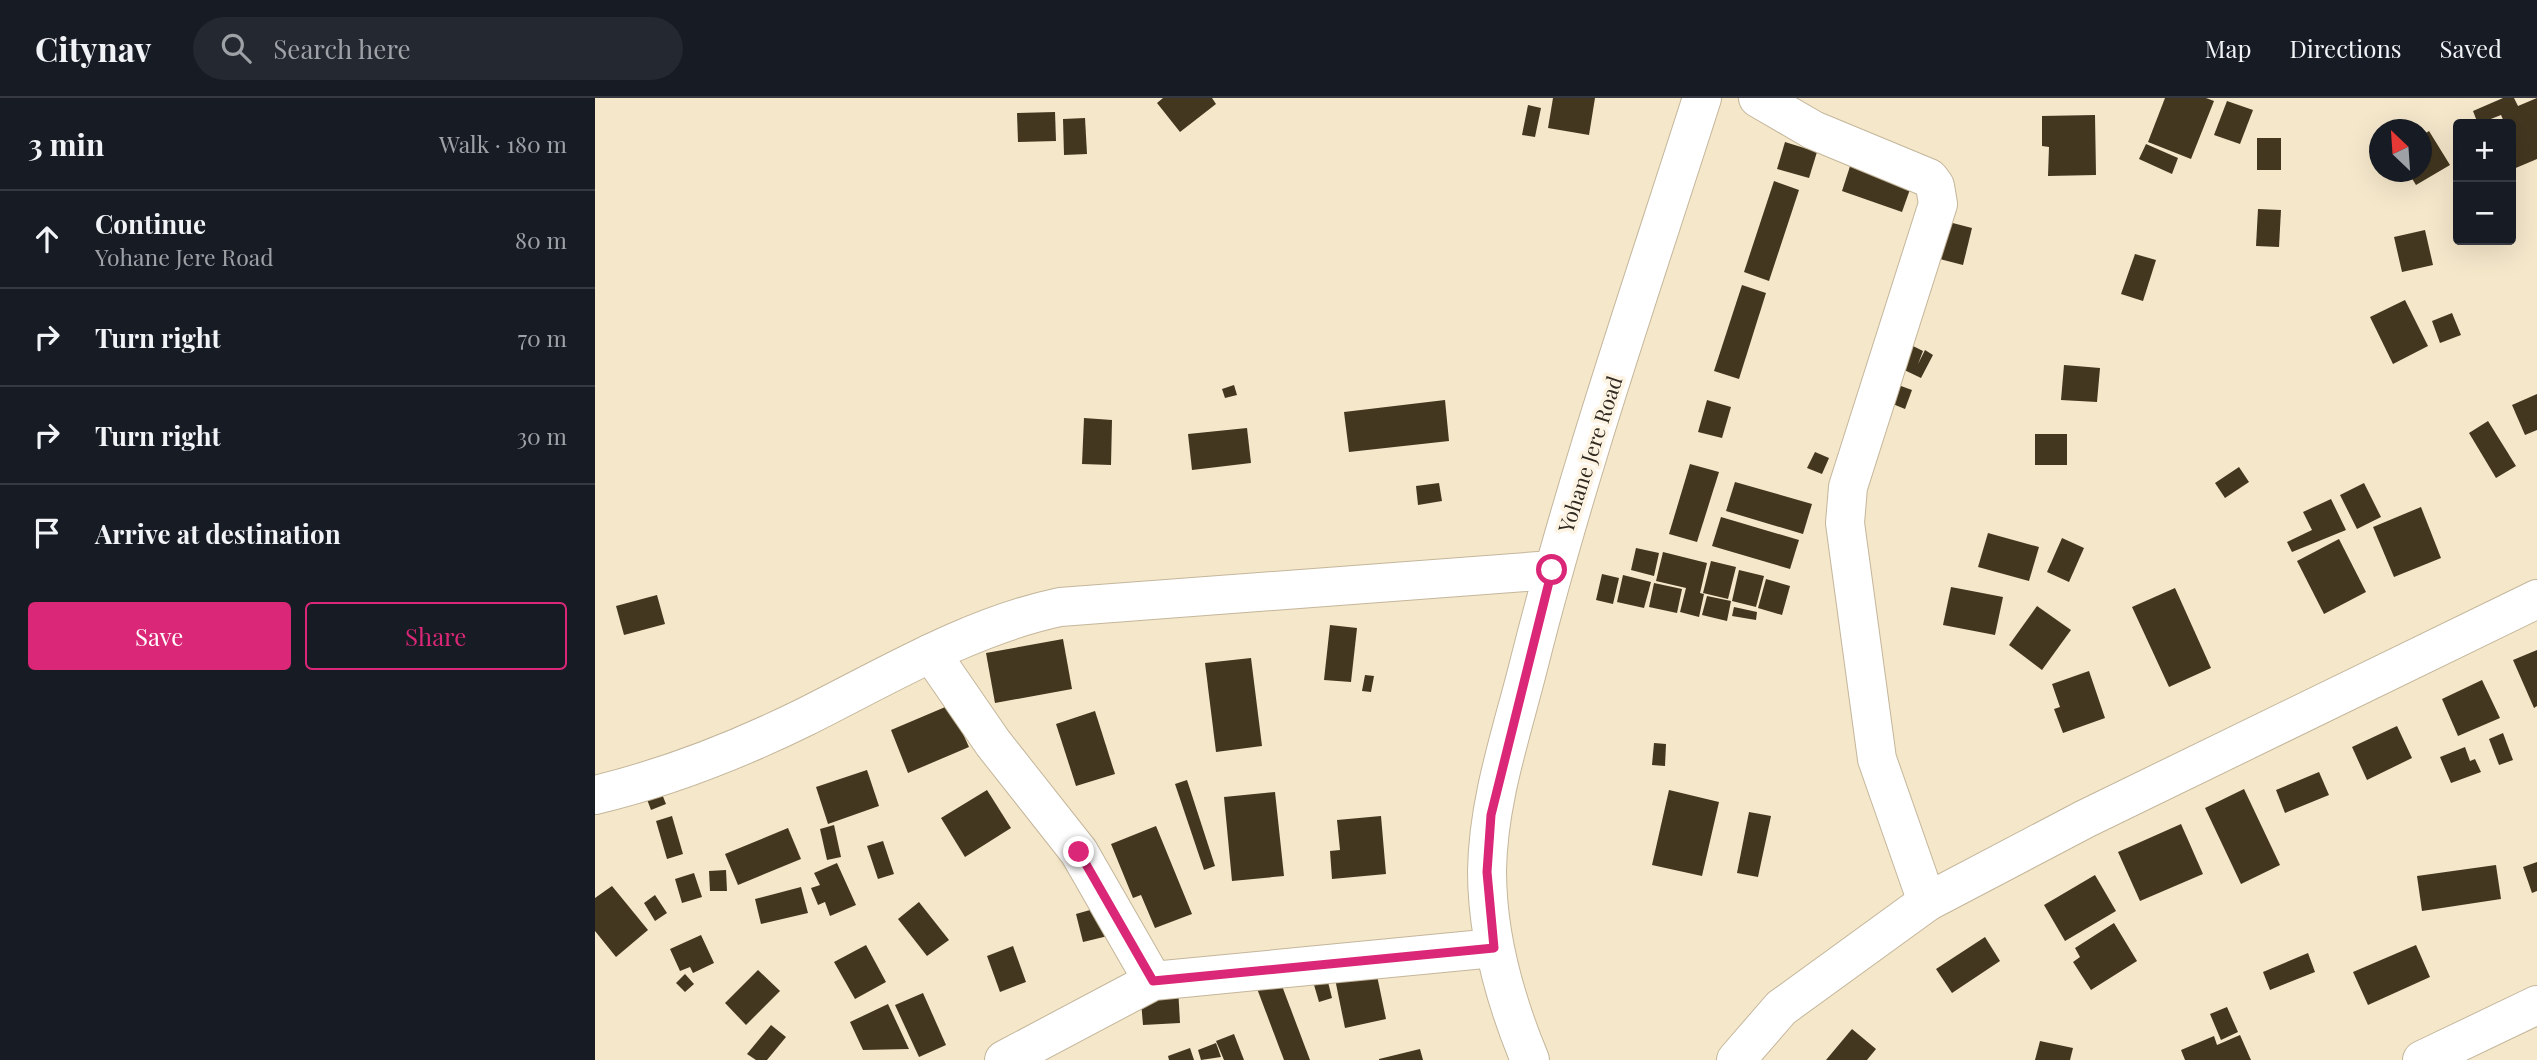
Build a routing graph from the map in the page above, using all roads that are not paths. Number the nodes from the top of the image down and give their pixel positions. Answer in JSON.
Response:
{"nodes":[{"id":1,"x":1702,"y":98,"type":"edge"},
{"id":2,"x":1758,"y":98,"type":"edge"},
{"id":3,"x":1552,"y":570,"type":"junction"},
{"id":4,"x":2537,"y":599,"type":"edge"},
{"id":5,"x":931,"y":653,"type":"junction"},
{"id":6,"x":595,"y":795,"type":"edge"},
{"id":7,"x":1927,"y":902,"type":"junction"},
{"id":8,"x":1494,"y":948,"type":"junction"},
{"id":9,"x":1153,"y":981,"type":"junction"},
{"id":10,"x":2537,"y":1005,"type":"edge"},
{"id":11,"x":1004,"y":1060,"type":"edge"},
{"id":12,"x":1530,"y":1060,"type":"edge"},
{"id":13,"x":1735,"y":1060,"type":"edge"},
{"id":14,"x":2422,"y":1060,"type":"edge"}],
"edges":[{"from":1,"to":3,"type":"street","name":"Yohane Jere Road"},
{"from":2,"to":7,"type":"street"},
{"from":3,"to":5,"type":"street"},
{"from":3,"to":8,"type":"street","name":"Yohane Jere Road"},
{"from":4,"to":7,"type":"street"},
{"from":5,"to":6,"type":"street"},
{"from":5,"to":9,"type":"street"},
{"from":7,"to":13,"type":"street"},
{"from":8,"to":9,"type":"street"},
{"from":8,"to":12,"type":"street","name":"Yohane Jere Road"},
{"from":9,"to":11,"type":"street"},
{"from":10,"to":14,"type":"street"}]}
